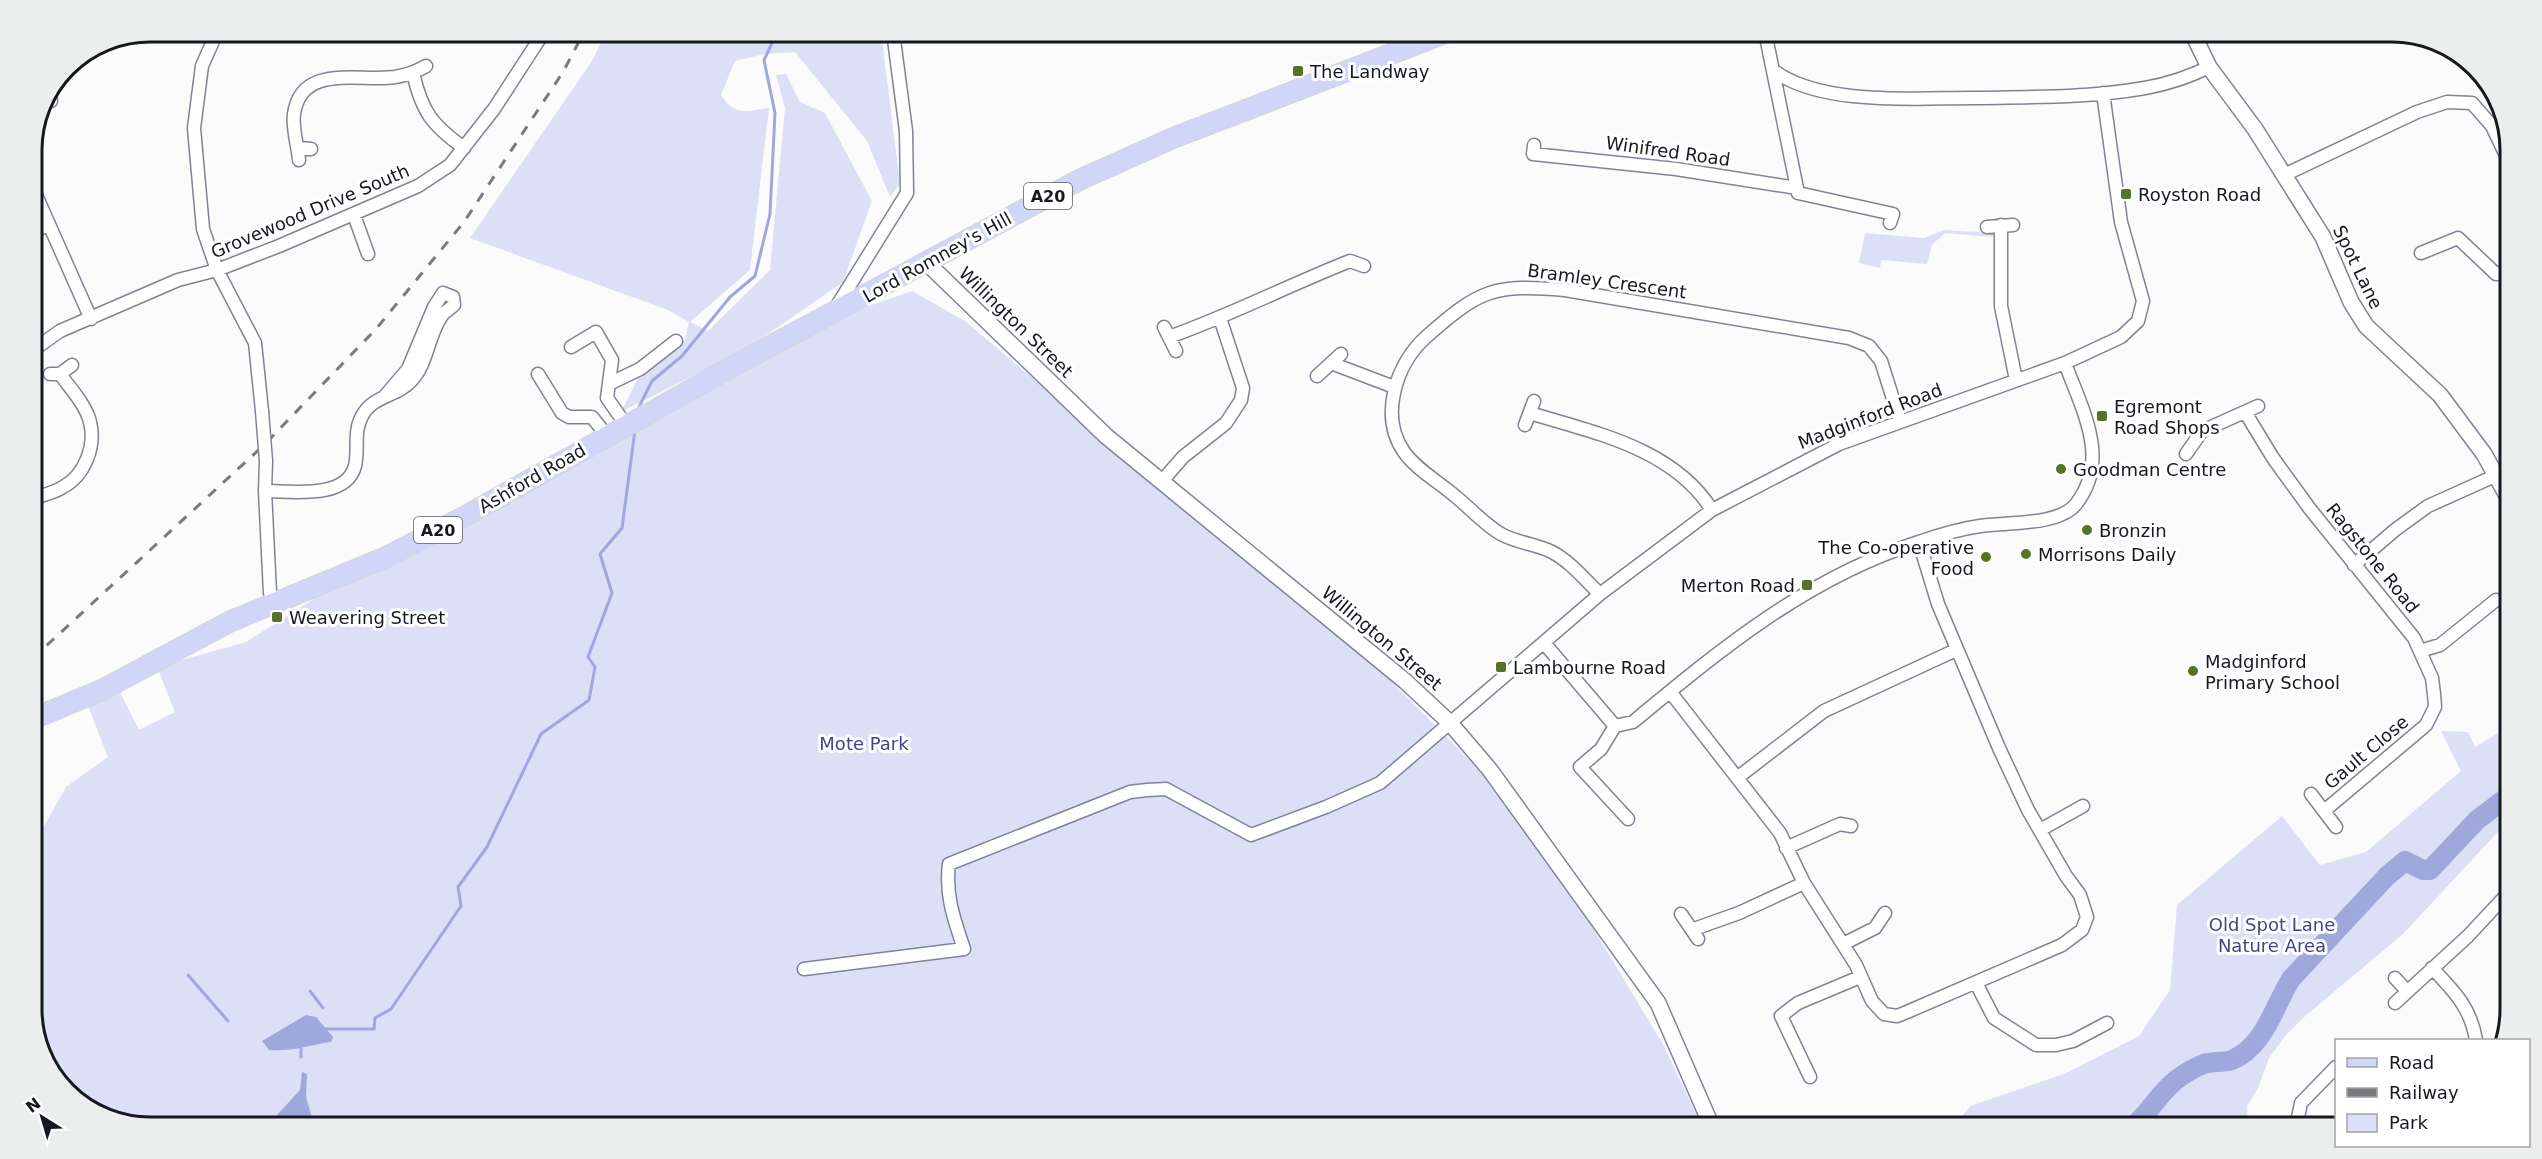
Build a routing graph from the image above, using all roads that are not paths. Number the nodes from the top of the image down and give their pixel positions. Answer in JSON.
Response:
{"nodes":[{"id":1,"x":213,"y":42,"type":"edge"},
{"id":2,"x":538,"y":42,"type":"edge"},
{"id":3,"x":894,"y":42,"type":"edge"},
{"id":4,"x":1422,"y":42,"type":"edge"},
{"id":5,"x":1767,"y":42,"type":"edge"},
{"id":6,"x":2197,"y":42,"type":"edge"},
{"id":7,"x":426,"y":66,"type":"dead end"},
{"id":8,"x":2209,"y":67,"type":"junction"},
{"id":9,"x":1773,"y":70,"type":"junction"},
{"id":10,"x":413,"y":73,"type":"junction"},
{"id":11,"x":2103,"y":93,"type":"junction"},
{"id":12,"x":2500,"y":143,"type":"edge"},
{"id":13,"x":464,"y":148,"type":"junction"},
{"id":14,"x":1534,"y":149,"type":"dead end"},
{"id":15,"x":303,"y":153,"type":"dead end"},
{"id":16,"x":2284,"y":175,"type":"junction"},
{"id":17,"x":1797,"y":191,"type":"junction"},
{"id":18,"x":42,"y":209,"type":"edge"},
{"id":19,"x":354,"y":215,"type":"junction"},
{"id":20,"x":1890,"y":223,"type":"dead end"},
{"id":21,"x":49,"y":225,"type":"junction"},
{"id":22,"x":1987,"y":227,"type":"dead end"},
{"id":23,"x":42,"y":228,"type":"edge"},
{"id":24,"x":2421,"y":252,"type":"dead end"},
{"id":25,"x":368,"y":254,"type":"dead end"},
{"id":26,"x":927,"y":262,"type":"junction"},
{"id":27,"x":1364,"y":266,"type":"dead end"},
{"id":28,"x":217,"y":270,"type":"junction"},
{"id":29,"x":2500,"y":273,"type":"edge"},
{"id":30,"x":831,"y":315,"type":"junction"},
{"id":31,"x":1220,"y":318,"type":"junction"},
{"id":32,"x":91,"y":319,"type":"junction"},
{"id":33,"x":676,"y":341,"type":"dead end"},
{"id":34,"x":42,"y":344,"type":"edge"},
{"id":35,"x":571,"y":347,"type":"dead end"},
{"id":36,"x":1176,"y":351,"type":"dead end"},
{"id":37,"x":2066,"y":363,"type":"junction"},
{"id":38,"x":72,"y":365,"type":"dead end"},
{"id":39,"x":538,"y":374,"type":"dead end"},
{"id":40,"x":1317,"y":376,"type":"dead end"},
{"id":41,"x":2016,"y":380,"type":"junction"},
{"id":42,"x":611,"y":382,"type":"junction"},
{"id":43,"x":1394,"y":387,"type":"junction"},
{"id":44,"x":385,"y":396,"type":"junction"},
{"id":45,"x":2258,"y":406,"type":"dead end"},
{"id":46,"x":2245,"y":412,"type":"junction"},
{"id":47,"x":1530,"y":413,"type":"dead end"},
{"id":48,"x":1900,"y":421,"type":"junction"},
{"id":49,"x":627,"y":425,"type":"junction"},
{"id":50,"x":607,"y":436,"type":"junction"},
{"id":51,"x":2186,"y":454,"type":"dead end"},
{"id":52,"x":2497,"y":475,"type":"junction"},
{"id":53,"x":1162,"y":481,"type":"junction"},
{"id":54,"x":2500,"y":481,"type":"edge"},
{"id":55,"x":265,"y":491,"type":"junction"},
{"id":56,"x":42,"y":495,"type":"edge"},
{"id":57,"x":1712,"y":510,"type":"junction"},
{"id":58,"x":1919,"y":542,"type":"junction"},
{"id":59,"x":2355,"y":565,"type":"junction"},
{"id":60,"x":270,"y":593,"type":"dead end"},
{"id":61,"x":1600,"y":594,"type":"junction"},
{"id":62,"x":2496,"y":600,"type":"dead end"},
{"id":63,"x":1544,"y":643,"type":"junction"},
{"id":64,"x":1956,"y":650,"type":"junction"},
{"id":65,"x":2420,"y":651,"type":"junction"},
{"id":66,"x":1671,"y":693,"type":"junction"},
{"id":67,"x":42,"y":715,"type":"edge"},
{"id":68,"x":1450,"y":723,"type":"junction"},
{"id":69,"x":1615,"y":726,"type":"junction"},
{"id":70,"x":1737,"y":778,"type":"junction"},
{"id":71,"x":2311,"y":794,"type":"dead end"},
{"id":72,"x":2083,"y":806,"type":"dead end"},
{"id":73,"x":2324,"y":811,"type":"junction"},
{"id":74,"x":1628,"y":819,"type":"dead end"},
{"id":75,"x":1851,"y":826,"type":"dead end"},
{"id":76,"x":2336,"y":827,"type":"dead end"},
{"id":77,"x":2040,"y":830,"type":"junction"},
{"id":78,"x":1786,"y":848,"type":"junction"},
{"id":79,"x":1804,"y":883,"type":"junction"},
{"id":80,"x":2500,"y":902,"type":"edge"},
{"id":81,"x":1681,"y":914,"type":"dead end"},
{"id":82,"x":1885,"y":914,"type":"dead end"},
{"id":83,"x":1843,"y":944,"type":"junction"},
{"id":84,"x":2432,"y":968,"type":"junction"},
{"id":85,"x":804,"y":969,"type":"dead end"},
{"id":86,"x":1860,"y":978,"type":"junction"},
{"id":87,"x":2395,"y":978,"type":"dead end"},
{"id":88,"x":1976,"y":983,"type":"junction"},
{"id":89,"x":2407,"y":991,"type":"junction"},
{"id":90,"x":2395,"y":1004,"type":"dead end"},
{"id":91,"x":2107,"y":1023,"type":"dead end"},
{"id":92,"x":2476,"y":1039,"type":"edge"},
{"id":93,"x":2334,"y":1072,"type":"edge"},
{"id":94,"x":1809,"y":1077,"type":"dead end"},
{"id":95,"x":1707,"y":1117,"type":"edge"},
{"id":96,"x":2298,"y":1117,"type":"edge"}],
"edges":[{"from":1,"to":28,"type":"street"},
{"from":2,"to":13,"type":"street","name":"Grovewood Drive South"},
{"from":3,"to":30,"type":"street"},
{"from":4,"to":26,"type":"main road","name":"Lord Romney's Hill","number":"A20"},
{"from":5,"to":9,"type":"street"},
{"from":6,"to":8,"type":"street","name":"Spot Lane"},
{"from":7,"to":10,"type":"street"},
{"from":8,"to":11,"type":"street"},
{"from":8,"to":16,"type":"street","name":"Spot Lane"},
{"from":9,"to":11,"type":"street"},
{"from":9,"to":17,"type":"street"},
{"from":10,"to":13,"type":"street"},
{"from":10,"to":15,"type":"street"},
{"from":11,"to":37,"type":"street","name":"Madginford Road"},
{"from":12,"to":16,"type":"street"},
{"from":13,"to":19,"type":"street","name":"Grovewood Drive South"},
{"from":14,"to":17,"type":"street","name":"Winifred Road"},
{"from":16,"to":52,"type":"street","name":"Spot Lane"},
{"from":17,"to":20,"type":"street","name":"Winifred Road"},
{"from":18,"to":21,"type":"street"},
{"from":19,"to":25,"type":"street"},
{"from":19,"to":28,"type":"street","name":"Grovewood Drive South"},
{"from":21,"to":23,"type":"street"},
{"from":21,"to":32,"type":"street"},
{"from":22,"to":41,"type":"street"},
{"from":24,"to":29,"type":"street"},
{"from":26,"to":30,"type":"main road","name":"Lord Romney's Hill","number":"A20"},
{"from":26,"to":53,"type":"street","name":"Willington Street"},
{"from":27,"to":31,"type":"street"},
{"from":28,"to":32,"type":"street","name":"Grovewood Drive South"},
{"from":28,"to":55,"type":"street","bridge":true},
{"from":30,"to":49,"type":"main road","name":"Ashford Road","number":"A20"},
{"from":31,"to":36,"type":"street"},
{"from":31,"to":53,"type":"street"},
{"from":32,"to":34,"type":"street","name":"Grovewood Drive South"},
{"from":33,"to":42,"type":"street"},
{"from":35,"to":42,"type":"street"},
{"from":37,"to":41,"type":"street","name":"Madginford Road"},
{"from":37,"to":58,"type":"street"},
{"from":38,"to":56,"type":"street"},
{"from":39,"to":50,"type":"street"},
{"from":40,"to":43,"type":"street"},
{"from":41,"to":48,"type":"street","name":"Madginford Road"},
{"from":42,"to":49,"type":"street"},
{"from":43,"to":48,"type":"street","name":"Bramley Crescent"},
{"from":43,"to":61,"type":"street","name":"Bramley Crescent"},
{"from":44,"to":44,"type":"street"},
{"from":44,"to":55,"type":"street"},
{"from":45,"to":46,"type":"street"},
{"from":46,"to":51,"type":"street"},
{"from":46,"to":59,"type":"street","name":"Ragstone Road"},
{"from":47,"to":57,"type":"street"},
{"from":48,"to":57,"type":"street","name":"Madginford Road"},
{"from":49,"to":50,"type":"main road","name":"Ashford Road","number":"A20"},
{"from":50,"to":67,"type":"main road","name":"Ashford Road","number":"A20"},
{"from":52,"to":54,"type":"street","name":"Spot Lane"},
{"from":52,"to":59,"type":"street"},
{"from":53,"to":68,"type":"street","name":"Willington Street"},
{"from":55,"to":60,"type":"street"},
{"from":57,"to":61,"type":"street","name":"Madginford Road"},
{"from":58,"to":64,"type":"street"},
{"from":58,"to":66,"type":"street"},
{"from":59,"to":65,"type":"street","name":"Ragstone Road"},
{"from":61,"to":63,"type":"street","name":"Madginford Road"},
{"from":62,"to":65,"type":"street"},
{"from":63,"to":68,"type":"street","name":"Madginford Road"},
{"from":63,"to":69,"type":"street"},
{"from":64,"to":70,"type":"street"},
{"from":64,"to":77,"type":"street"},
{"from":65,"to":73,"type":"street","name":"Gault Close"},
{"from":66,"to":69,"type":"street"},
{"from":66,"to":70,"type":"street"},
{"from":68,"to":85,"type":"street","name":"Madginford Road"},
{"from":68,"to":95,"type":"street","name":"Willington Street"},
{"from":69,"to":74,"type":"street"},
{"from":70,"to":78,"type":"street"},
{"from":71,"to":73,"type":"street","name":"Gault Close"},
{"from":72,"to":77,"type":"street"},
{"from":73,"to":76,"type":"street","name":"Gault Close"},
{"from":75,"to":78,"type":"street"},
{"from":77,"to":88,"type":"street"},
{"from":78,"to":79,"type":"street"},
{"from":79,"to":81,"type":"street"},
{"from":79,"to":83,"type":"street"},
{"from":80,"to":84,"type":"street"},
{"from":82,"to":83,"type":"street"},
{"from":83,"to":86,"type":"street"},
{"from":84,"to":89,"type":"street"},
{"from":84,"to":92,"type":"street"},
{"from":86,"to":88,"type":"street"},
{"from":86,"to":94,"type":"street"},
{"from":87,"to":89,"type":"street"},
{"from":88,"to":91,"type":"street"},
{"from":89,"to":90,"type":"street"},
{"from":93,"to":96,"type":"street"}]}
